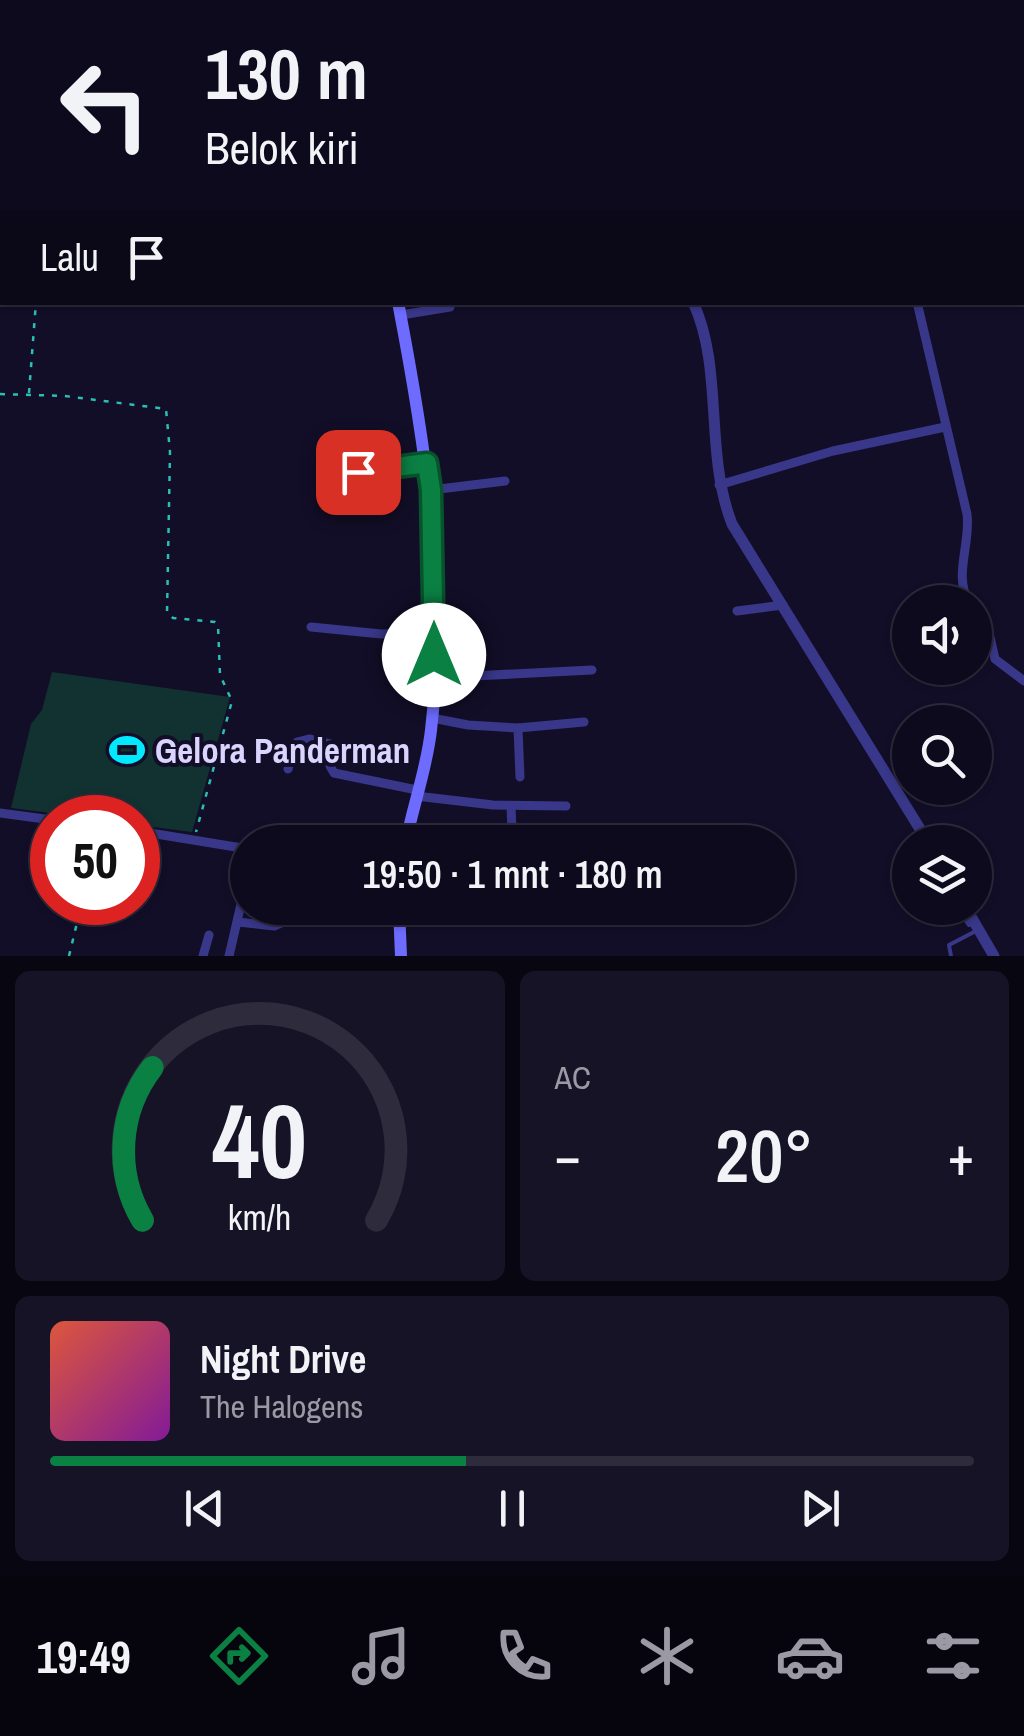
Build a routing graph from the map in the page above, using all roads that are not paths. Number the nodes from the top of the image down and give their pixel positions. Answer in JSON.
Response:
{"nodes":[{"id":1,"x":694,"y":305,"type":"edge"},
{"id":2,"x":918,"y":305,"type":"edge"},
{"id":3,"x":450,"y":307,"type":"dead end"},
{"id":4,"x":399,"y":309,"type":"edge"},
{"id":5,"x":945,"y":427,"type":"junction"},
{"id":6,"x":427,"y":463,"type":"junction"},
{"id":7,"x":345,"y":474,"type":"dead end"},
{"id":8,"x":505,"y":481,"type":"dead end"},
{"id":9,"x":719,"y":485,"type":"junction"},
{"id":10,"x":431,"y":490,"type":"junction"},
{"id":11,"x":962,"y":585,"type":"edge"},
{"id":12,"x":782,"y":604,"type":"junction"},
{"id":13,"x":737,"y":611,"type":"dead end"},
{"id":14,"x":312,"y":626,"type":"dead end"},
{"id":15,"x":435,"y":632,"type":"junction"},
{"id":16,"x":992,"y":646,"type":"edge"},
{"id":17,"x":592,"y":670,"type":"dead end"},
{"id":18,"x":433,"y":678,"type":"junction"},
{"id":19,"x":1024,"y":681,"type":"edge"},
{"id":20,"x":432,"y":718,"type":"junction"},
{"id":21,"x":584,"y":722,"type":"dead end"},
{"id":22,"x":518,"y":728,"type":"junction"},
{"id":23,"x":288,"y":769,"type":"dead end"},
{"id":24,"x":520,"y":777,"type":"dead end"},
{"id":25,"x":417,"y":793,"type":"junction"},
{"id":26,"x":511,"y":806,"type":"junction"},
{"id":27,"x":566,"y":806,"type":"dead end"},
{"id":28,"x":0,"y":813,"type":"edge"},
{"id":29,"x":30,"y":817,"type":"edge"},
{"id":30,"x":410,"y":825,"type":"edge"},
{"id":31,"x":512,"y":825,"type":"edge"},
{"id":32,"x":918,"y":825,"type":"edge"},
{"id":33,"x":160,"y":834,"type":"edge"},
{"id":34,"x":230,"y":846,"type":"edge"},
{"id":35,"x":237,"y":925,"type":"edge"},
{"id":36,"x":400,"y":925,"type":"edge"},
{"id":37,"x":964,"y":925,"type":"edge"},
{"id":38,"x":974,"y":925,"type":"edge"},
{"id":39,"x":208,"y":935,"type":"dead end"},
{"id":40,"x":203,"y":956,"type":"edge"},
{"id":41,"x":229,"y":956,"type":"edge"},
{"id":42,"x":401,"y":956,"type":"edge"},
{"id":43,"x":951,"y":956,"type":"edge"},
{"id":44,"x":994,"y":956,"type":"edge"}],
"edges":[{"from":1,"to":9,"type":"street"},
{"from":2,"to":5,"type":"street"},
{"from":3,"to":4,"type":"street"},
{"from":4,"to":6,"type":"main road"},
{"from":5,"to":9,"type":"street"},
{"from":5,"to":11,"type":"street"},
{"from":6,"to":7,"type":"street"},
{"from":6,"to":10,"type":"main road"},
{"from":8,"to":10,"type":"street"},
{"from":9,"to":12,"type":"street"},
{"from":10,"to":15,"type":"main road"},
{"from":12,"to":13,"type":"street"},
{"from":12,"to":32,"type":"street"},
{"from":14,"to":15,"type":"street"},
{"from":15,"to":18,"type":"main road"},
{"from":16,"to":19,"type":"street"},
{"from":17,"to":18,"type":"street"},
{"from":18,"to":20,"type":"main road"},
{"from":20,"to":22,"type":"street"},
{"from":20,"to":25,"type":"main road"},
{"from":21,"to":22,"type":"street"},
{"from":22,"to":24,"type":"street"},
{"from":23,"to":25,"type":"street"},
{"from":25,"to":26,"type":"street"},
{"from":25,"to":30,"type":"main road"},
{"from":26,"to":27,"type":"street"},
{"from":26,"to":31,"type":"street"},
{"from":28,"to":29,"type":"street"},
{"from":33,"to":34,"type":"street"},
{"from":35,"to":41,"type":"street"},
{"from":36,"to":42,"type":"main road"},
{"from":37,"to":43,"type":"lane"},
{"from":38,"to":44,"type":"street"},
{"from":39,"to":40,"type":"street"}]}
